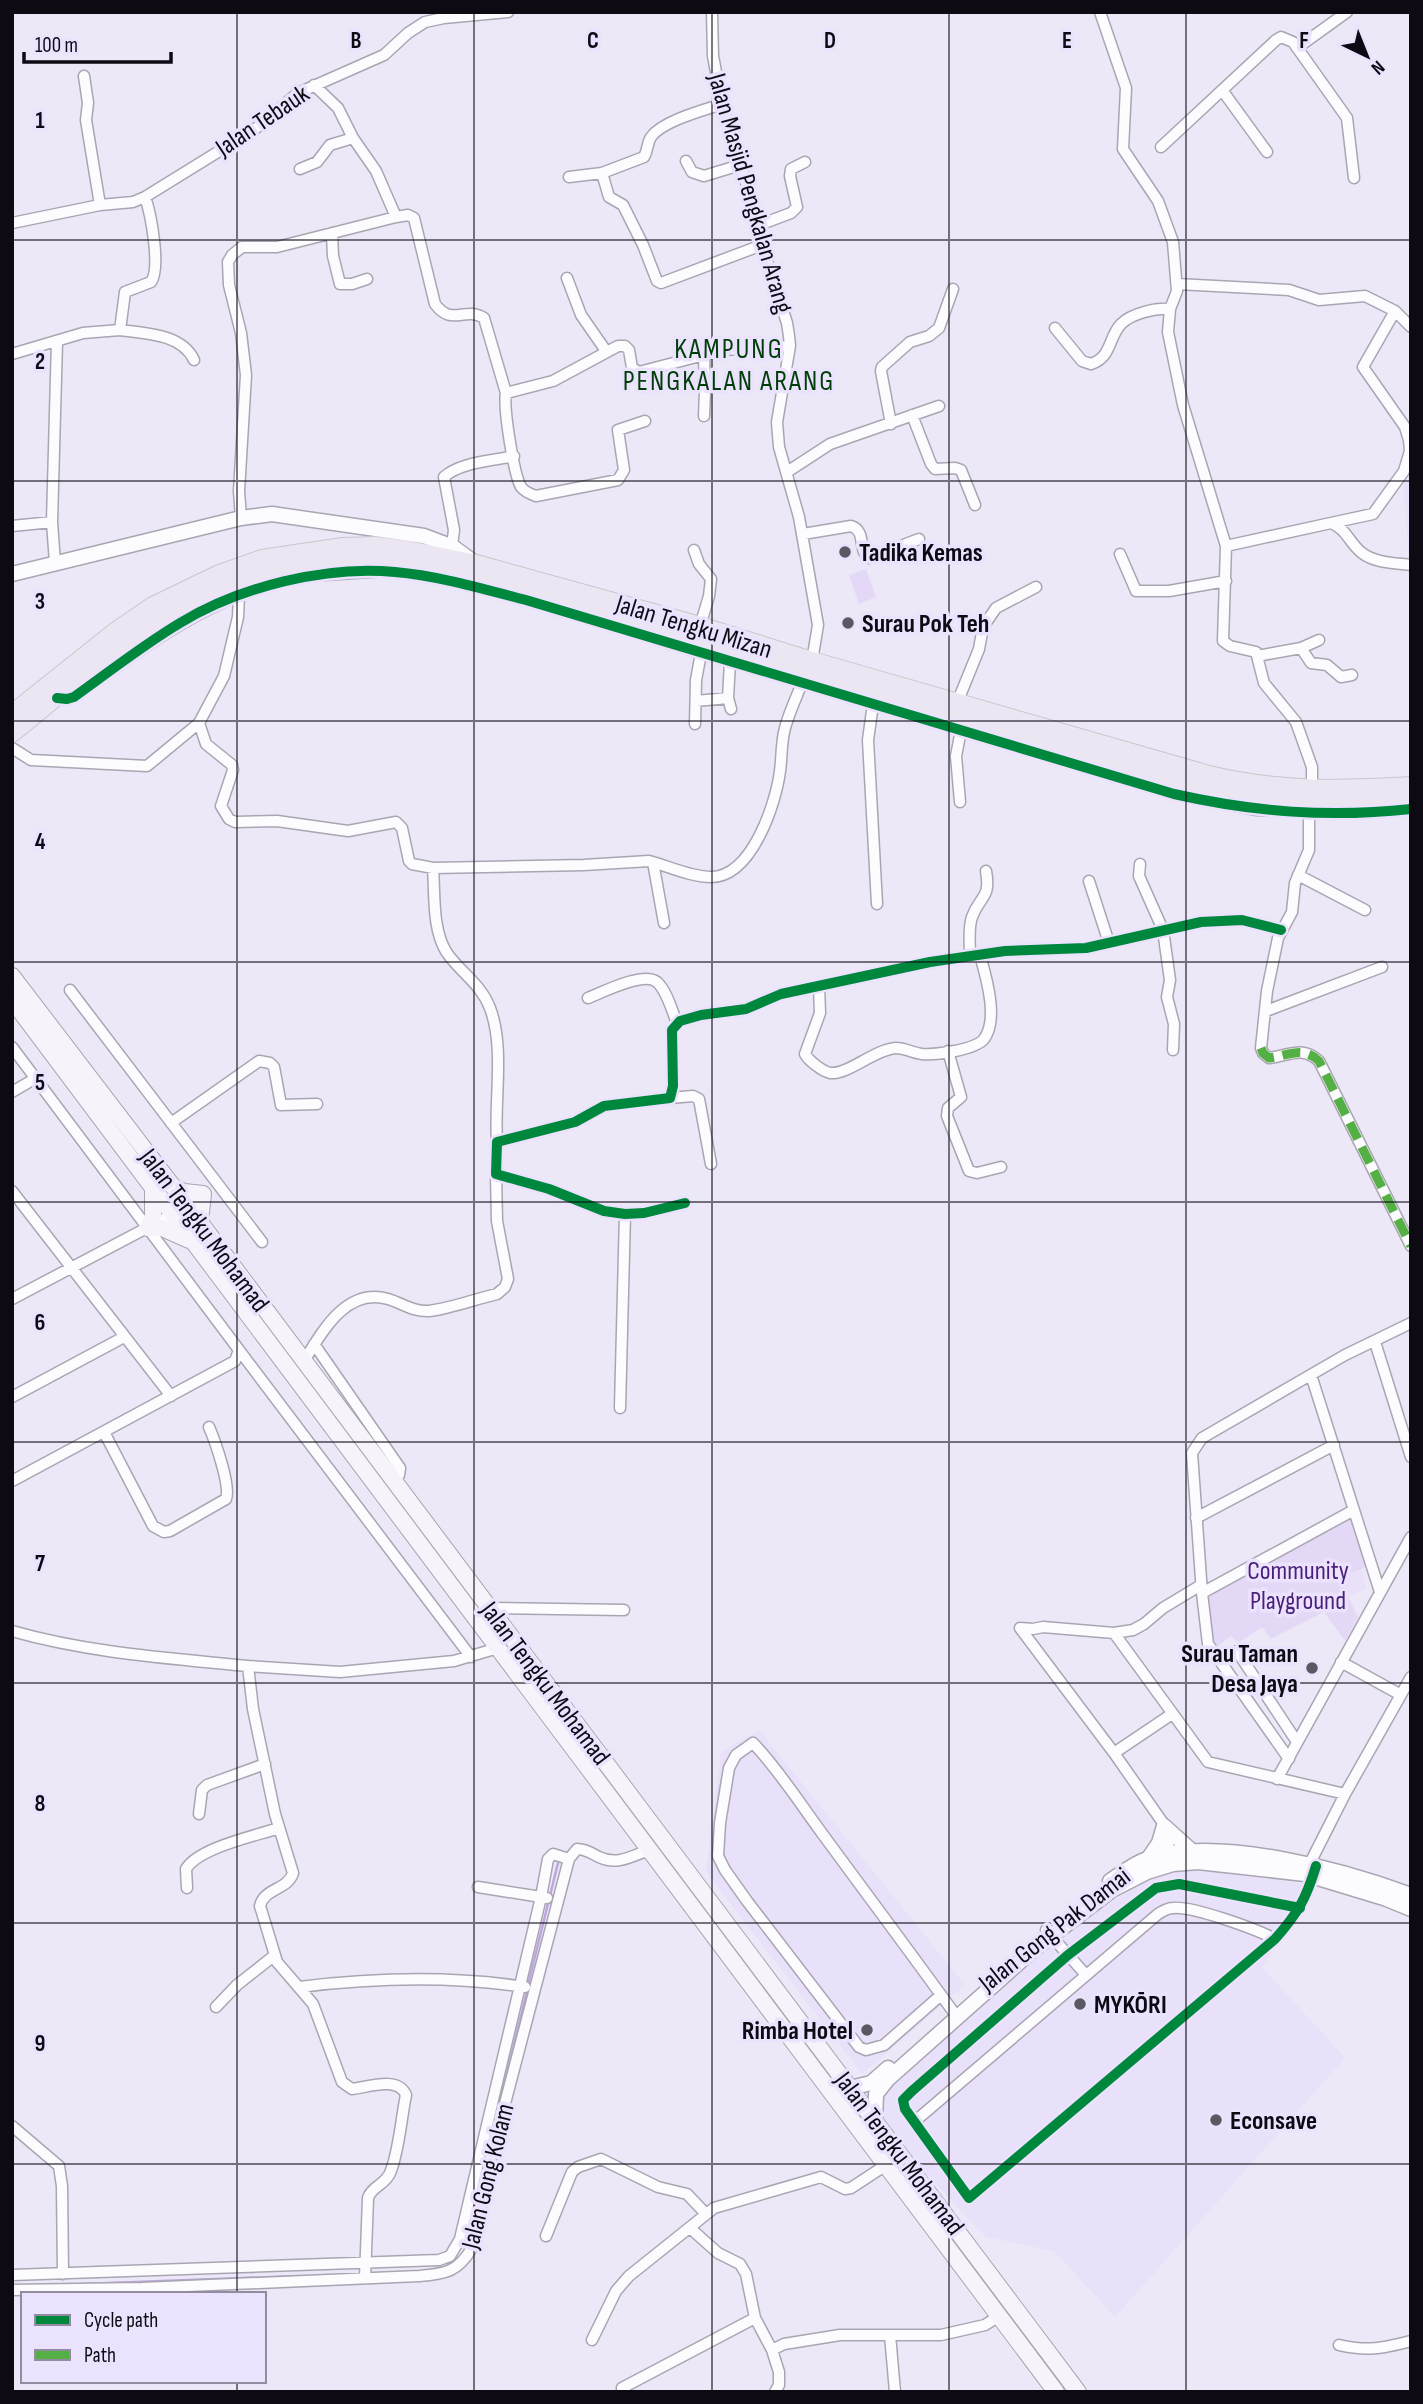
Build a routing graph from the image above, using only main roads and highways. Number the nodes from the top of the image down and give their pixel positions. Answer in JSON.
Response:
{"nodes":[{"id":1,"x":12,"y":714,"type":"edge"},
{"id":2,"x":12,"y":733,"type":"edge"},
{"id":3,"x":1411,"y":786,"type":"edge"},
{"id":4,"x":1411,"y":800,"type":"edge"},
{"id":5,"x":1310,"y":803,"type":"junction"},
{"id":6,"x":12,"y":976,"type":"edge"},
{"id":7,"x":12,"y":1000,"type":"edge"},
{"id":8,"x":173,"y":1186,"type":"junction"},
{"id":9,"x":153,"y":1188,"type":"junction"},
{"id":10,"x":180,"y":1210,"type":"junction"},
{"id":11,"x":200,"y":1222,"type":"junction"},
{"id":12,"x":195,"y":1243,"type":"junction"},
{"id":13,"x":745,"y":1947,"type":"junction"},
{"id":14,"x":751,"y":1985,"type":"junction"},
{"id":15,"x":1013,"y":2304,"type":"junction"},
{"id":16,"x":999,"y":2316,"type":"junction"},
{"id":17,"x":1056,"y":2392,"type":"edge"},
{"id":18,"x":1078,"y":2392,"type":"edge"}],
"edges":[{"from":1,"to":5,"type":"highway","name":"Jalan Tengku Mizan"},
{"from":2,"to":5,"type":"highway","name":"Jalan Tengku Mizan"},
{"from":3,"to":5,"type":"highway","name":"Jalan Tengku Mizan"},
{"from":4,"to":5,"type":"highway","name":"Jalan Tengku Mizan"},
{"from":6,"to":8,"type":"main road","name":"Jalan Tengku Mohamad"},
{"from":7,"to":9,"type":"main road","name":"Jalan Tengku Mohamad"},
{"from":8,"to":10,"type":"main road","name":"Jalan Tengku Mohamad"},
{"from":8,"to":11,"type":"main road"},
{"from":9,"to":10,"type":"main road","name":"Jalan Tengku Mohamad"},
{"from":9,"to":12,"type":"main road"},
{"from":10,"to":11,"type":"main road","name":"Jalan Tengku Mohamad"},
{"from":10,"to":12,"type":"main road","name":"Jalan Tengku Mohamad"},
{"from":11,"to":13,"type":"main road","name":"Jalan Tengku Mohamad"},
{"from":12,"to":14,"type":"main road","name":"Jalan Tengku Mohamad"},
{"from":13,"to":14,"type":"main road"},
{"from":13,"to":15,"type":"main road","name":"Jalan Tengku Mohamad"},
{"from":14,"to":16,"type":"main road","name":"Jalan Tengku Mohamad"},
{"from":15,"to":16,"type":"main road"},
{"from":15,"to":18,"type":"main road","name":"Jalan Tengku Mohamad"},
{"from":16,"to":17,"type":"main road","name":"Jalan Tengku Mohamad"}]}
